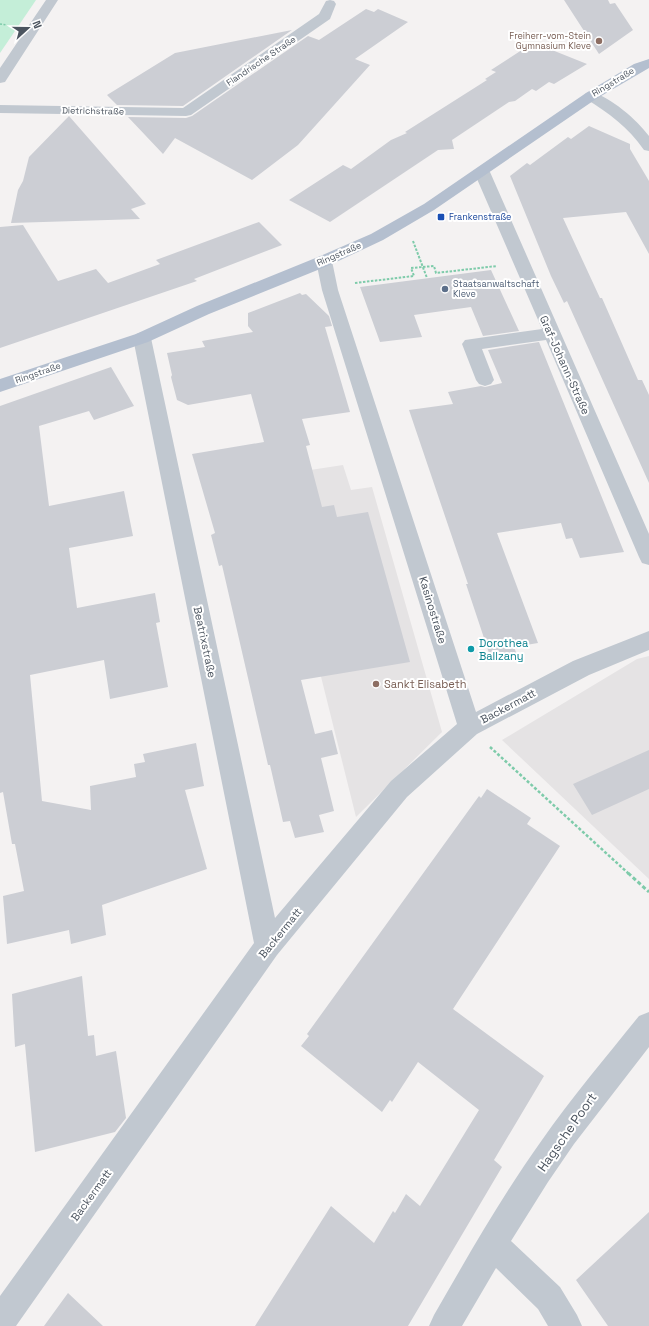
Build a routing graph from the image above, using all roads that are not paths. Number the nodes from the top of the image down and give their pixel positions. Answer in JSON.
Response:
{"nodes":[{"id":1,"x":52,"y":0,"type":"edge"},
{"id":2,"x":330,"y":4,"type":"dead end"},
{"id":3,"x":646,"y":65,"type":"edge"},
{"id":4,"x":0,"y":79,"type":"edge"},
{"id":5,"x":591,"y":96,"type":"junction"},
{"id":6,"x":0,"y":109,"type":"edge"},
{"id":7,"x":186,"y":112,"type":"joint"},
{"id":8,"x":649,"y":147,"type":"edge"},
{"id":9,"x":482,"y":172,"type":"junction"},
{"id":10,"x":324,"y":261,"type":"junction"},
{"id":11,"x":551,"y":334,"type":"junction"},
{"id":12,"x":142,"y":338,"type":"junction"},
{"id":13,"x":485,"y":380,"type":"dead end"},
{"id":14,"x":0,"y":386,"type":"edge"},
{"id":15,"x":649,"y":556,"type":"edge"},
{"id":16,"x":649,"y":640,"type":"edge"},
{"id":17,"x":469,"y":727,"type":"junction"},
{"id":18,"x":268,"y":946,"type":"junction"},
{"id":19,"x":649,"y":1026,"type":"edge"},
{"id":20,"x":493,"y":1244,"type":"junction"},
{"id":21,"x":0,"y":1322,"type":"edge"},
{"id":22,"x":445,"y":1326,"type":"edge"},
{"id":23,"x":566,"y":1326,"type":"edge"}],
"edges":[{"from":1,"to":4,"type":"street"},
{"from":2,"to":7,"type":"street","name":"Flandrische Straße"},
{"from":3,"to":5,"type":"main road","name":"Ringstraße"},
{"from":5,"to":8,"type":"street"},
{"from":5,"to":9,"type":"main road","name":"Ringstraße"},
{"from":6,"to":7,"type":"street","name":"Dietrichstraße"},
{"from":9,"to":10,"type":"main road","name":"Ringstraße"},
{"from":9,"to":11,"type":"street","name":"Graf-Johann-Straße"},
{"from":10,"to":12,"type":"main road","name":"Ringstraße"},
{"from":10,"to":17,"type":"street","name":"Kasinostraße"},
{"from":11,"to":13,"type":"street"},
{"from":11,"to":15,"type":"street","name":"Graf-Johann-Straße"},
{"from":12,"to":14,"type":"main road","name":"Ringstraße"},
{"from":12,"to":18,"type":"street","name":"Beatrixstraße"},
{"from":16,"to":17,"type":"street","name":"Backermatt"},
{"from":17,"to":18,"type":"street","name":"Backermatt"},
{"from":18,"to":21,"type":"street","name":"Backermatt"},
{"from":19,"to":20,"type":"street","name":"Hagsche Poort"},
{"from":20,"to":22,"type":"street","name":"Hagsche Poort"},
{"from":20,"to":23,"type":"street"}]}
